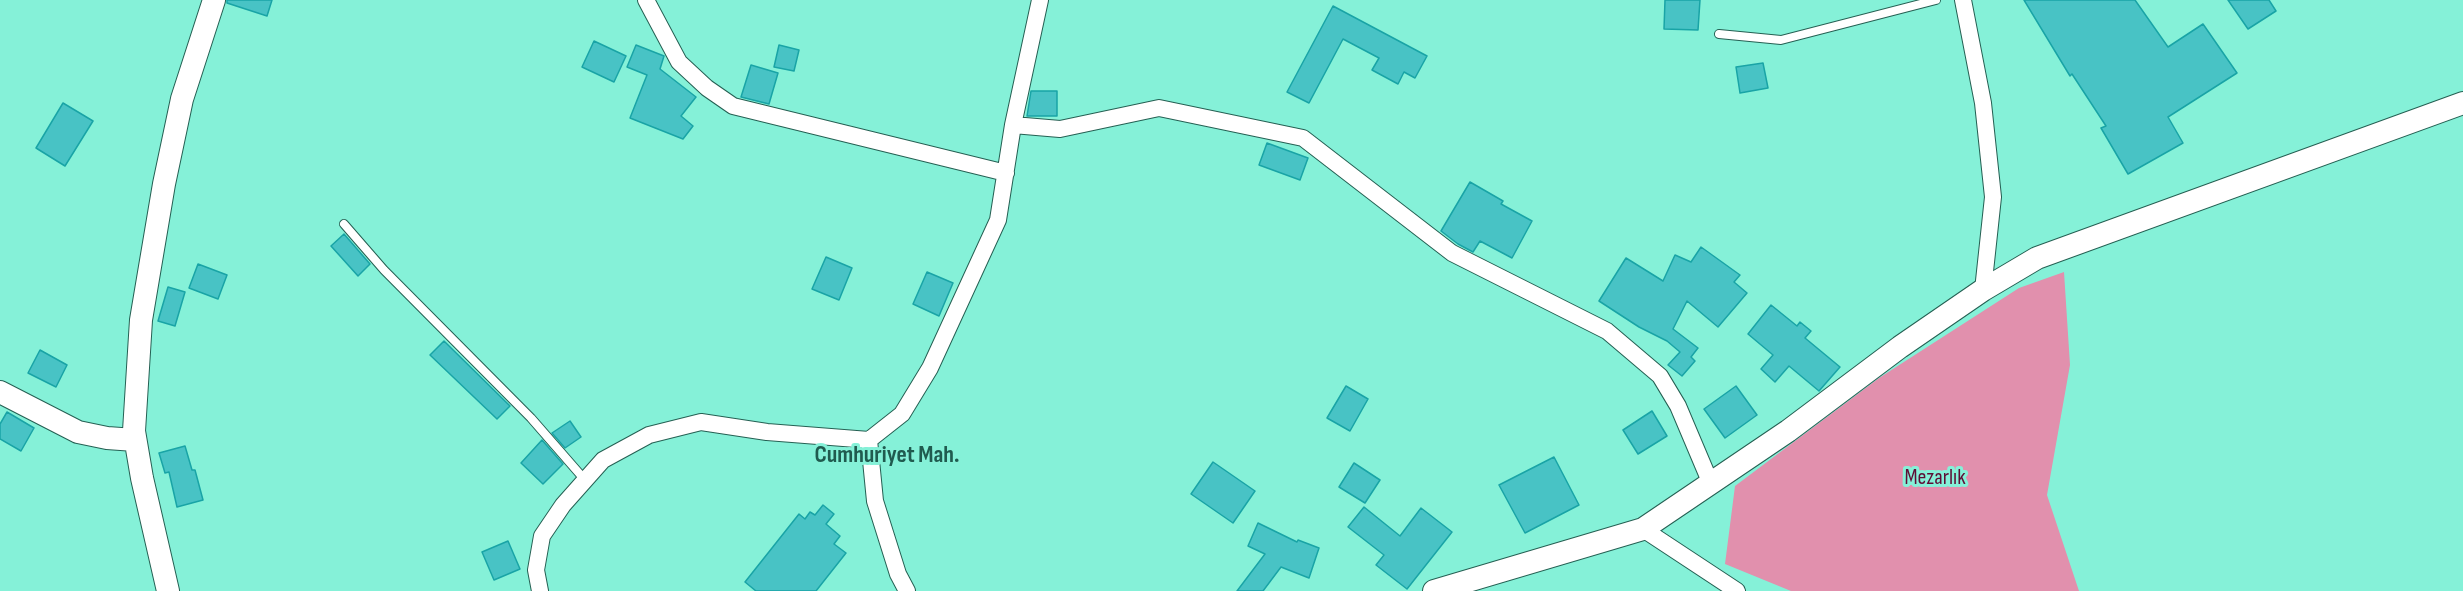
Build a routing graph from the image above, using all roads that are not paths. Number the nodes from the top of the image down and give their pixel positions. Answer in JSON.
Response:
{"nodes":[{"id":1,"x":214,"y":0,"type":"edge"},
{"id":2,"x":646,"y":0,"type":"edge"},
{"id":3,"x":1040,"y":0,"type":"edge"},
{"id":4,"x":1936,"y":0,"type":"edge"},
{"id":5,"x":1964,"y":0,"type":"edge"},
{"id":6,"x":1719,"y":34,"type":"dead end"},
{"id":7,"x":2463,"y":103,"type":"edge"},
{"id":8,"x":1013,"y":126,"type":"junction"},
{"id":9,"x":1006,"y":173,"type":"junction"},
{"id":10,"x":344,"y":224,"type":"dead end"},
{"id":11,"x":1983,"y":290,"type":"junction"},
{"id":12,"x":0,"y":392,"type":"edge"},
{"id":13,"x":135,"y":440,"type":"junction"},
{"id":14,"x":869,"y":440,"type":"junction"},
{"id":15,"x":585,"y":480,"type":"junction"},
{"id":16,"x":1711,"y":484,"type":"junction"},
{"id":17,"x":1643,"y":529,"type":"junction"},
{"id":18,"x":168,"y":591,"type":"edge"},
{"id":19,"x":540,"y":591,"type":"edge"},
{"id":20,"x":908,"y":591,"type":"edge"},
{"id":21,"x":1434,"y":591,"type":"edge"},
{"id":22,"x":1737,"y":591,"type":"edge"}],
"edges":[{"from":1,"to":13,"type":"street"},
{"from":2,"to":9,"type":"street"},
{"from":3,"to":8,"type":"street"},
{"from":4,"to":6,"type":"lane"},
{"from":5,"to":11,"type":"street"},
{"from":7,"to":11,"type":"street"},
{"from":8,"to":9,"type":"street"},
{"from":8,"to":16,"type":"street"},
{"from":9,"to":14,"type":"street"},
{"from":10,"to":15,"type":"lane"},
{"from":11,"to":16,"type":"street"},
{"from":12,"to":13,"type":"street"},
{"from":13,"to":18,"type":"street"},
{"from":14,"to":15,"type":"street"},
{"from":14,"to":20,"type":"street"},
{"from":15,"to":19,"type":"street"},
{"from":16,"to":17,"type":"street"},
{"from":17,"to":21,"type":"street"},
{"from":17,"to":22,"type":"street"}]}
